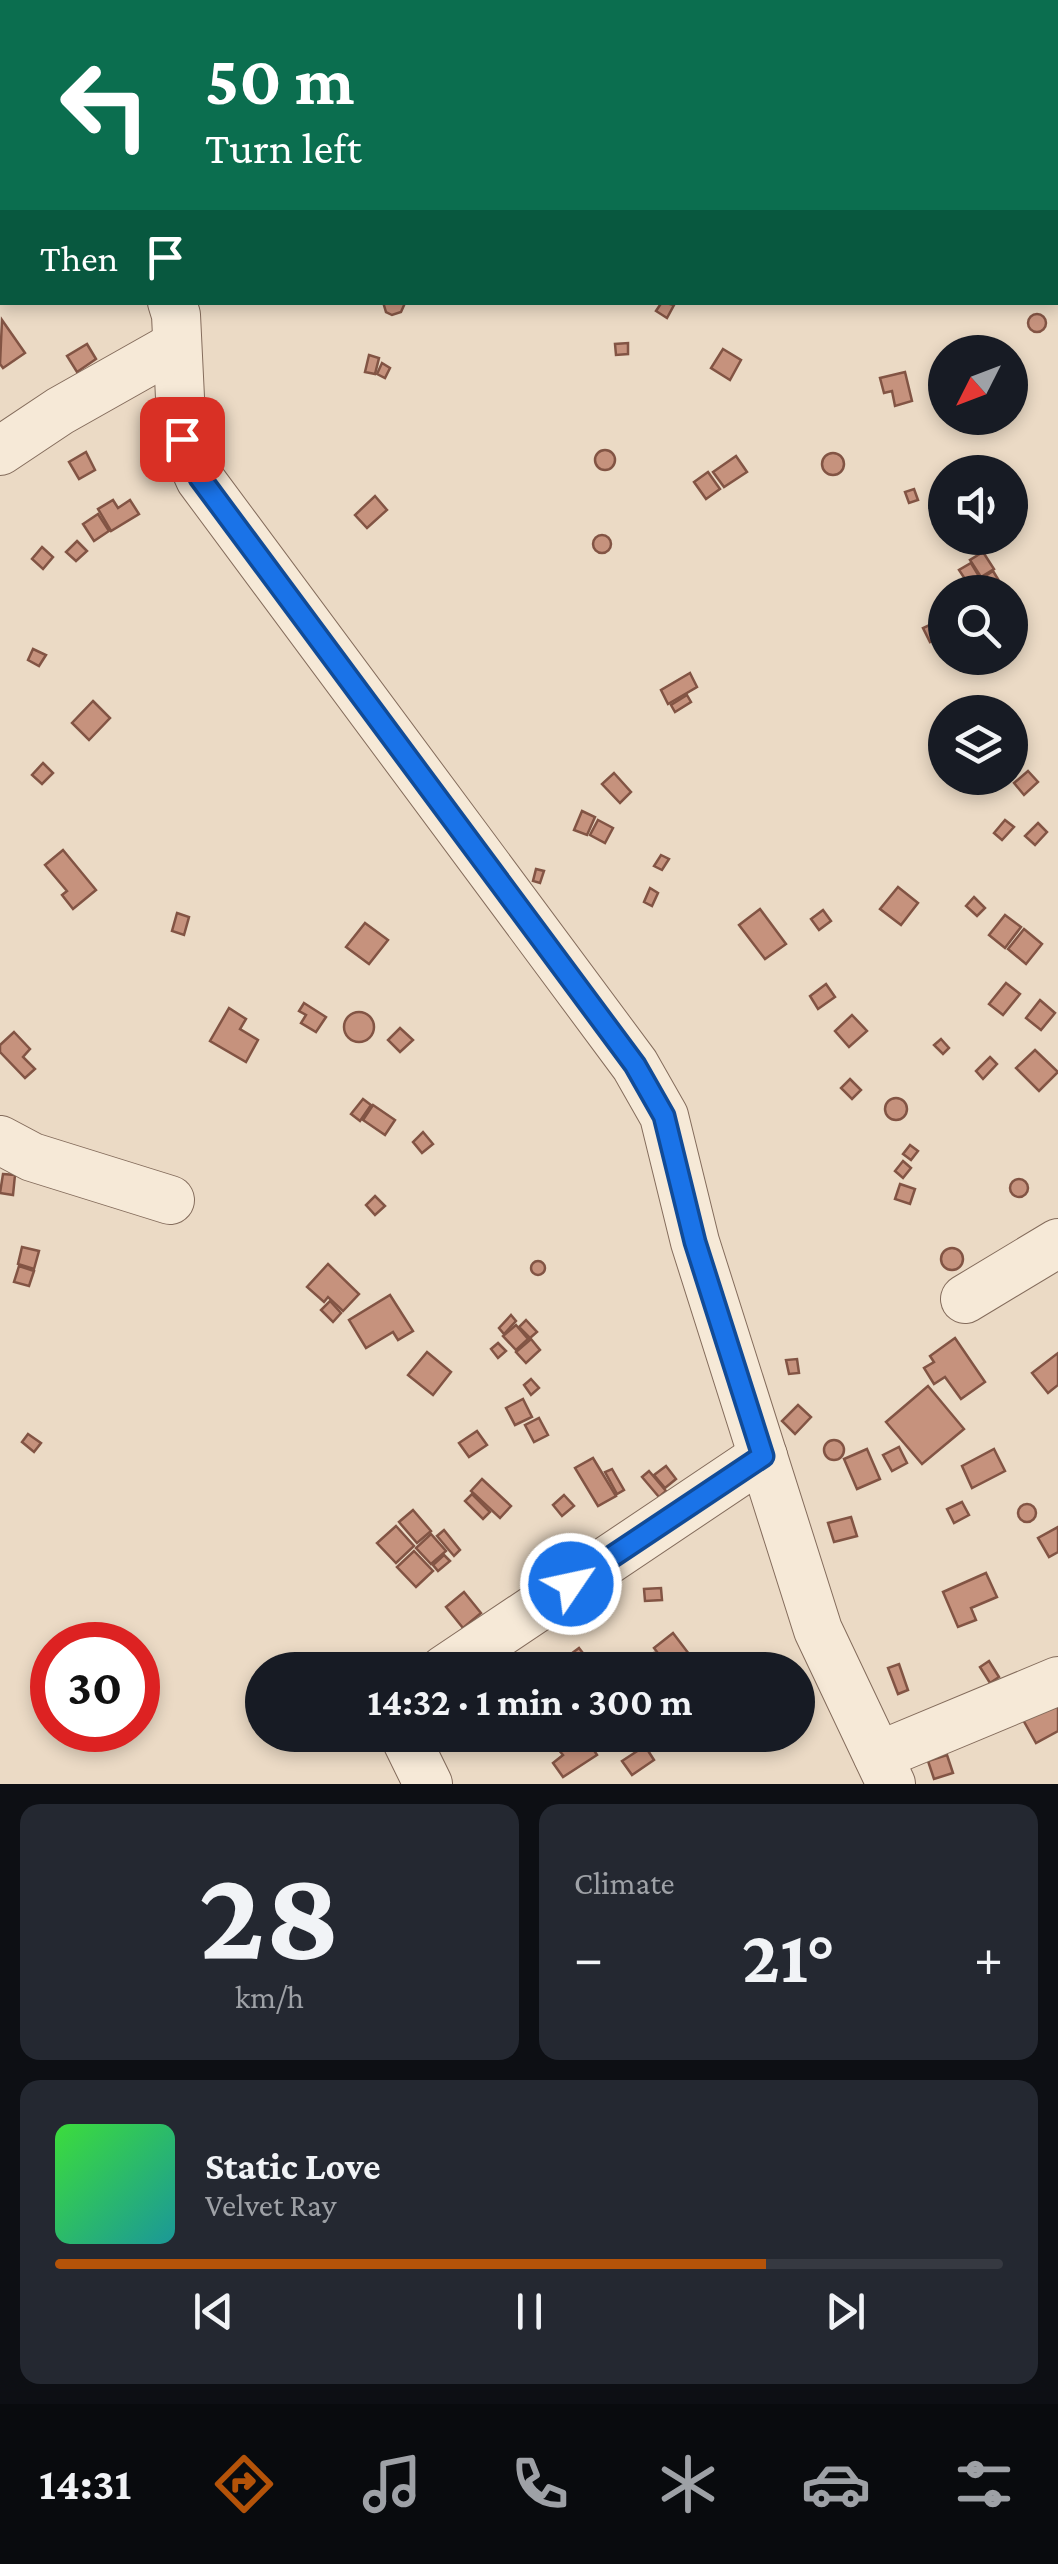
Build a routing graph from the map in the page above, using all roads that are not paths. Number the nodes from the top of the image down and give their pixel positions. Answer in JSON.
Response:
{"nodes":[{"id":1,"x":175,"y":324,"type":"edge"},
{"id":2,"x":0,"y":451,"type":"edge"},
{"id":3,"x":0,"y":1140,"type":"edge"},
{"id":4,"x":170,"y":1200,"type":"dead end"},
{"id":5,"x":1058,"y":1244,"type":"edge"},
{"id":6,"x":965,"y":1298,"type":"dead end"},
{"id":7,"x":763,"y":1456,"type":"junction"},
{"id":8,"x":471,"y":1652,"type":"edge"},
{"id":9,"x":1058,"y":1681,"type":"edge"},
{"id":10,"x":412,"y":1752,"type":"edge"},
{"id":11,"x":884,"y":1770,"type":"edge"},
{"id":12,"x":428,"y":1784,"type":"edge"}],
"edges":[{"from":1,"to":2,"type":"street"},
{"from":1,"to":7,"type":"street"},
{"from":3,"to":4,"type":"street"},
{"from":5,"to":6,"type":"street"},
{"from":7,"to":8,"type":"street"},
{"from":7,"to":11,"type":"street"},
{"from":9,"to":11,"type":"street"},
{"from":10,"to":12,"type":"street"}]}
